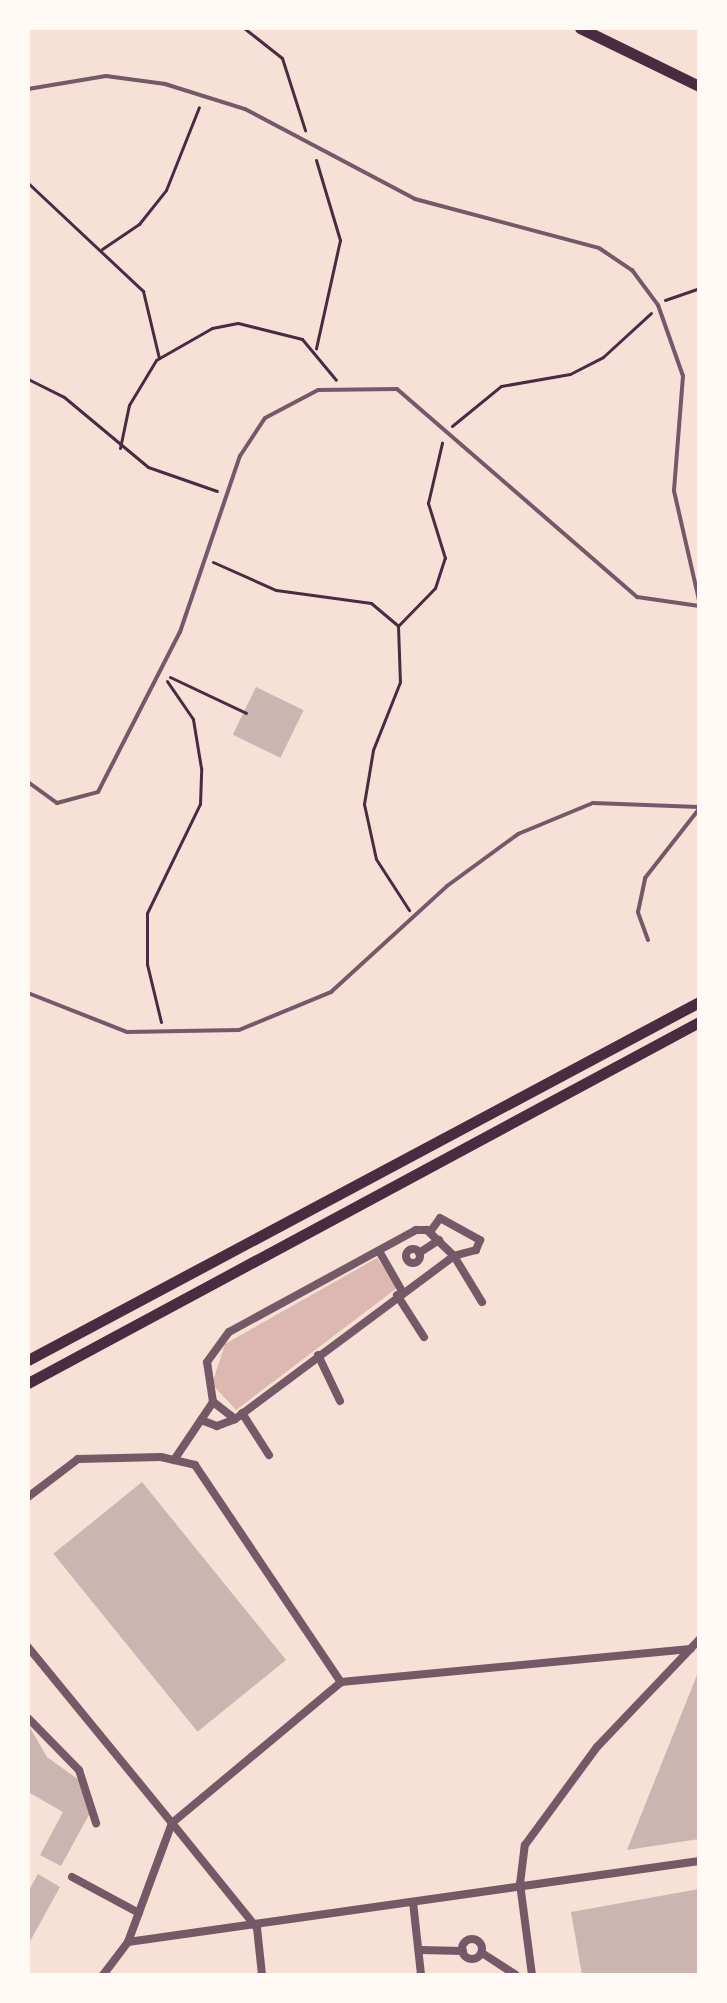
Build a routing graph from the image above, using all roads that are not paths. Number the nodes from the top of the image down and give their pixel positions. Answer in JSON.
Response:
{"nodes":[{"id":1,"x":580,"y":28,"type":"edge"},
{"id":2,"x":699,"y":86,"type":"edge"},
{"id":3,"x":28,"y":89,"type":"edge"},
{"id":4,"x":699,"y":600,"type":"edge"},
{"id":5,"x":699,"y":606,"type":"edge"},
{"id":6,"x":28,"y":782,"type":"edge"},
{"id":7,"x":699,"y":808,"type":"edge"},
{"id":8,"x":648,"y":940,"type":"dead end"},
{"id":9,"x":28,"y":993,"type":"edge"},
{"id":10,"x":699,"y":1002,"type":"edge"},
{"id":11,"x":699,"y":1022,"type":"edge"},
{"id":12,"x":430,"y":1232,"type":"junction"},
{"id":13,"x":403,"y":1237,"type":"junction"},
{"id":14,"x":439,"y":1240,"type":"junction"},
{"id":15,"x":379,"y":1251,"type":"junction"},
{"id":16,"x":414,"y":1251,"type":"junction"},
{"id":17,"x":454,"y":1256,"type":"junction"},
{"id":18,"x":411,"y":1262,"type":"junction"},
{"id":19,"x":391,"y":1270,"type":"junction"},
{"id":20,"x":424,"y":1276,"type":"junction"},
{"id":21,"x":400,"y":1293,"type":"junction"},
{"id":22,"x":482,"y":1302,"type":"dead end"},
{"id":23,"x":424,"y":1337,"type":"dead end"},
{"id":24,"x":318,"y":1355,"type":"junction"},
{"id":25,"x":28,"y":1360,"type":"edge"},
{"id":26,"x":28,"y":1383,"type":"edge"},
{"id":27,"x":340,"y":1401,"type":"dead end"},
{"id":28,"x":213,"y":1402,"type":"junction"},
{"id":29,"x":238,"y":1416,"type":"junction"},
{"id":30,"x":201,"y":1420,"type":"junction"},
{"id":31,"x":269,"y":1455,"type":"dead end"},
{"id":32,"x":174,"y":1460,"type":"junction"},
{"id":33,"x":28,"y":1497,"type":"edge"},
{"id":34,"x":699,"y":1640,"type":"edge"},
{"id":35,"x":28,"y":1647,"type":"edge"},
{"id":36,"x":690,"y":1649,"type":"junction"},
{"id":37,"x":341,"y":1682,"type":"junction"},
{"id":38,"x":28,"y":1718,"type":"edge"},
{"id":39,"x":96,"y":1823,"type":"dead end"},
{"id":40,"x":172,"y":1823,"type":"junction"},
{"id":41,"x":699,"y":1861,"type":"edge"},
{"id":42,"x":72,"y":1877,"type":"dead end"},
{"id":43,"x":520,"y":1884,"type":"junction"},
{"id":44,"x":413,"y":1902,"type":"junction"},
{"id":45,"x":139,"y":1913,"type":"junction"},
{"id":46,"x":257,"y":1928,"type":"junction"},
{"id":47,"x":128,"y":1942,"type":"junction"},
{"id":48,"x":420,"y":1950,"type":"junction"},
{"id":49,"x":463,"y":1951,"type":"junction"},
{"id":50,"x":482,"y":1953,"type":"junction"},
{"id":51,"x":103,"y":1975,"type":"edge"},
{"id":52,"x":262,"y":1975,"type":"edge"},
{"id":53,"x":421,"y":1975,"type":"edge"},
{"id":54,"x":516,"y":1975,"type":"edge"},
{"id":55,"x":532,"y":1975,"type":"edge"}],
"edges":[{"from":1,"to":2,"type":"main road"},
{"from":3,"to":4,"type":"lane"},
{"from":5,"to":6,"type":"lane"},
{"from":7,"to":8,"type":"lane"},
{"from":7,"to":9,"type":"lane"},
{"from":10,"to":25,"type":"main road"},
{"from":11,"to":26,"type":"main road"},
{"from":12,"to":13,"type":"street"},
{"from":12,"to":14,"type":"street"},
{"from":12,"to":17,"type":"street"},
{"from":13,"to":15,"type":"street"},
{"from":13,"to":16,"type":"street"},
{"from":14,"to":16,"type":"street"},
{"from":14,"to":17,"type":"street"},
{"from":15,"to":19,"type":"street"},
{"from":15,"to":28,"type":"street"},
{"from":16,"to":18,"type":"street"},
{"from":17,"to":20,"type":"street"},
{"from":17,"to":22,"type":"street"},
{"from":18,"to":19,"type":"street"},
{"from":18,"to":20,"type":"street"},
{"from":19,"to":21,"type":"street"},
{"from":20,"to":21,"type":"street"},
{"from":21,"to":23,"type":"street"},
{"from":21,"to":24,"type":"street"},
{"from":24,"to":27,"type":"street"},
{"from":24,"to":29,"type":"street"},
{"from":28,"to":29,"type":"street"},
{"from":28,"to":30,"type":"street"},
{"from":29,"to":30,"type":"street"},
{"from":29,"to":31,"type":"street"},
{"from":30,"to":32,"type":"street"},
{"from":32,"to":33,"type":"street"},
{"from":32,"to":37,"type":"street"},
{"from":34,"to":36,"type":"street"},
{"from":35,"to":40,"type":"street"},
{"from":36,"to":37,"type":"street"},
{"from":36,"to":43,"type":"street"},
{"from":37,"to":40,"type":"street"},
{"from":38,"to":39,"type":"street"},
{"from":40,"to":45,"type":"street"},
{"from":40,"to":46,"type":"street"},
{"from":41,"to":43,"type":"street"},
{"from":42,"to":45,"type":"street"},
{"from":43,"to":44,"type":"street"},
{"from":43,"to":55,"type":"street"},
{"from":44,"to":46,"type":"street"},
{"from":44,"to":48,"type":"street"},
{"from":45,"to":47,"type":"street"},
{"from":46,"to":47,"type":"street"},
{"from":46,"to":52,"type":"street"},
{"from":47,"to":51,"type":"street"},
{"from":48,"to":49,"type":"street"},
{"from":48,"to":53,"type":"street"},
{"from":49,"to":50,"type":"street"},
{"from":49,"to":50,"type":"street"},
{"from":50,"to":54,"type":"street"}]}
